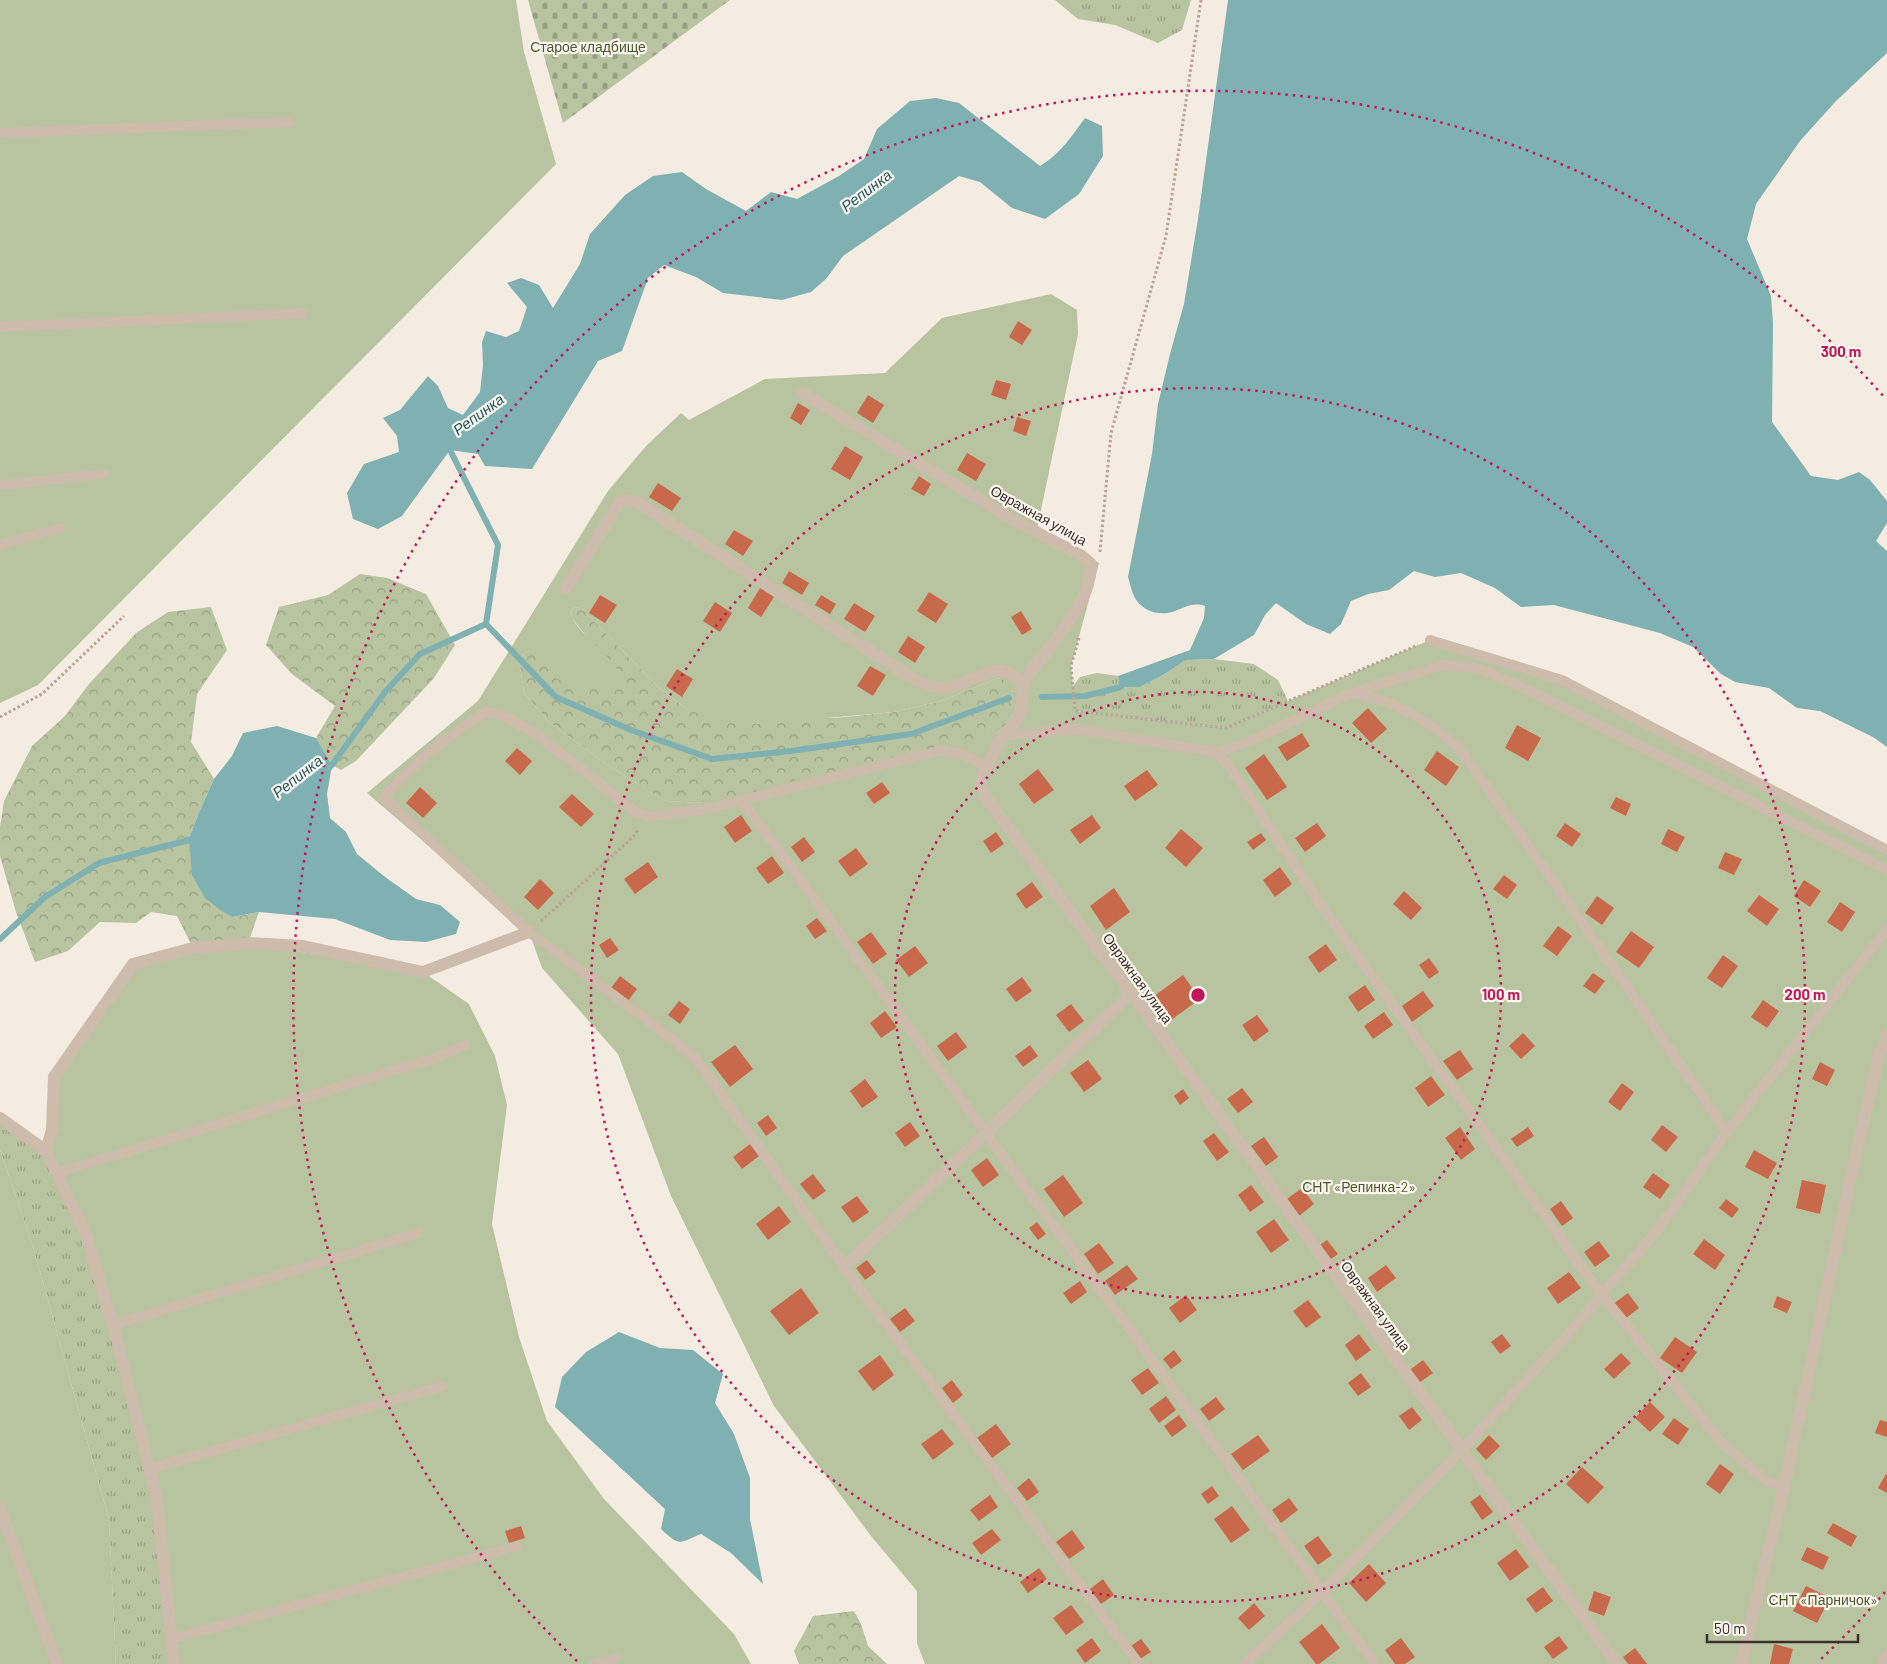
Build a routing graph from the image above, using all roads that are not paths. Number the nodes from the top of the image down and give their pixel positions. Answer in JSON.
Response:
{"nodes":[{"id":1,"x":291,"y":122,"type":"dead end"},
{"id":2,"x":0,"y":133,"type":"edge"},
{"id":3,"x":303,"y":313,"type":"dead end"},
{"id":4,"x":0,"y":327,"type":"edge"},
{"id":5,"x":802,"y":394,"type":"dead end"},
{"id":6,"x":104,"y":474,"type":"dead end"},
{"id":7,"x":0,"y":485,"type":"edge"},
{"id":8,"x":60,"y":528,"type":"dead end"},
{"id":9,"x":0,"y":545,"type":"edge"},
{"id":10,"x":566,"y":588,"type":"dead end"},
{"id":11,"x":1430,"y":640,"type":"road end"},
{"id":12,"x":1023,"y":684,"type":"junction"},
{"id":13,"x":1352,"y":693,"type":"junction"},
{"id":14,"x":1004,"y":736,"type":"junction"},
{"id":15,"x":1216,"y":752,"type":"junction"},
{"id":16,"x":986,"y":767,"type":"junction"},
{"id":17,"x":742,"y":800,"type":"junction"},
{"id":18,"x":1887,"y":850,"type":"edge"},
{"id":19,"x":1887,"y":870,"type":"edge"},
{"id":20,"x":1887,"y":929,"type":"edge"},
{"id":21,"x":529,"y":932,"type":"junction"},
{"id":22,"x":1130,"y":992,"type":"junction"},
{"id":23,"x":1887,"y":1035,"type":"edge"},
{"id":24,"x":465,"y":1045,"type":"dead end"},
{"id":25,"x":0,"y":1118,"type":"edge"},
{"id":26,"x":987,"y":1132,"type":"junction"},
{"id":27,"x":1727,"y":1132,"type":"junction"},
{"id":28,"x":46,"y":1151,"type":"junction"},
{"id":29,"x":57,"y":1173,"type":"junction"},
{"id":30,"x":419,"y":1234,"type":"dead end"},
{"id":31,"x":844,"y":1268,"type":"junction"},
{"id":32,"x":1602,"y":1295,"type":"junction"},
{"id":33,"x":113,"y":1325,"type":"junction"},
{"id":34,"x":442,"y":1386,"type":"dead end"},
{"id":35,"x":1462,"y":1450,"type":"junction"},
{"id":36,"x":149,"y":1469,"type":"junction"},
{"id":37,"x":1784,"y":1487,"type":"junction"},
{"id":38,"x":0,"y":1508,"type":"edge"},
{"id":39,"x":518,"y":1546,"type":"dead end"},
{"id":40,"x":1322,"y":1592,"type":"junction"},
{"id":41,"x":171,"y":1639,"type":"junction"},
{"id":42,"x":1887,"y":1654,"type":"edge"},
{"id":43,"x":616,"y":1658,"type":"dead end"},
{"id":44,"x":57,"y":1664,"type":"edge"},
{"id":45,"x":174,"y":1664,"type":"edge"},
{"id":46,"x":595,"y":1664,"type":"edge"},
{"id":47,"x":1139,"y":1664,"type":"edge"},
{"id":48,"x":1245,"y":1664,"type":"edge"},
{"id":49,"x":1375,"y":1664,"type":"edge"},
{"id":50,"x":1617,"y":1664,"type":"edge"},
{"id":51,"x":1741,"y":1664,"type":"edge"},
{"id":52,"x":1881,"y":1664,"type":"edge"}],
"edges":[{"from":1,"to":2,"type":"lane"},
{"from":3,"to":4,"type":"lane"},
{"from":5,"to":12,"type":"street","name":"Овражная улица"},
{"from":6,"to":7,"type":"lane"},
{"from":8,"to":9,"type":"lane"},
{"from":10,"to":12,"type":"street"},
{"from":11,"to":18,"type":"lane"},
{"from":12,"to":14,"type":"street","name":"Овражная улица"},
{"from":13,"to":15,"type":"lane"},
{"from":13,"to":19,"type":"lane"},
{"from":13,"to":27,"type":"lane"},
{"from":14,"to":15,"type":"lane"},
{"from":14,"to":16,"type":"street","name":"Овражная улица"},
{"from":15,"to":32,"type":"lane"},
{"from":16,"to":17,"type":"lane"},
{"from":16,"to":22,"type":"street","name":"Овражная улица"},
{"from":17,"to":21,"type":"lane"},
{"from":17,"to":26,"type":"lane"},
{"from":20,"to":27,"type":"lane"},
{"from":21,"to":28,"type":"street"},
{"from":21,"to":31,"type":"lane"},
{"from":22,"to":26,"type":"street"},
{"from":22,"to":35,"type":"street","name":"Овражная улица"},
{"from":23,"to":37,"type":"street"},
{"from":24,"to":29,"type":"lane"},
{"from":25,"to":28,"type":"street"},
{"from":26,"to":31,"type":"street"},
{"from":26,"to":40,"type":"lane"},
{"from":27,"to":32,"type":"lane"},
{"from":28,"to":29,"type":"street"},
{"from":29,"to":33,"type":"street"},
{"from":30,"to":33,"type":"lane"},
{"from":31,"to":47,"type":"lane"},
{"from":32,"to":35,"type":"lane"},
{"from":32,"to":37,"type":"lane"},
{"from":33,"to":36,"type":"street"},
{"from":34,"to":36,"type":"lane"},
{"from":35,"to":40,"type":"lane"},
{"from":35,"to":50,"type":"street","name":"Овражная улица"},
{"from":36,"to":41,"type":"street"},
{"from":37,"to":51,"type":"street"},
{"from":38,"to":44,"type":"street"},
{"from":39,"to":41,"type":"lane"},
{"from":40,"to":48,"type":"lane"},
{"from":40,"to":49,"type":"lane"},
{"from":41,"to":45,"type":"street"},
{"from":42,"to":52,"type":"lane"},
{"from":43,"to":46,"type":"lane"}]}
